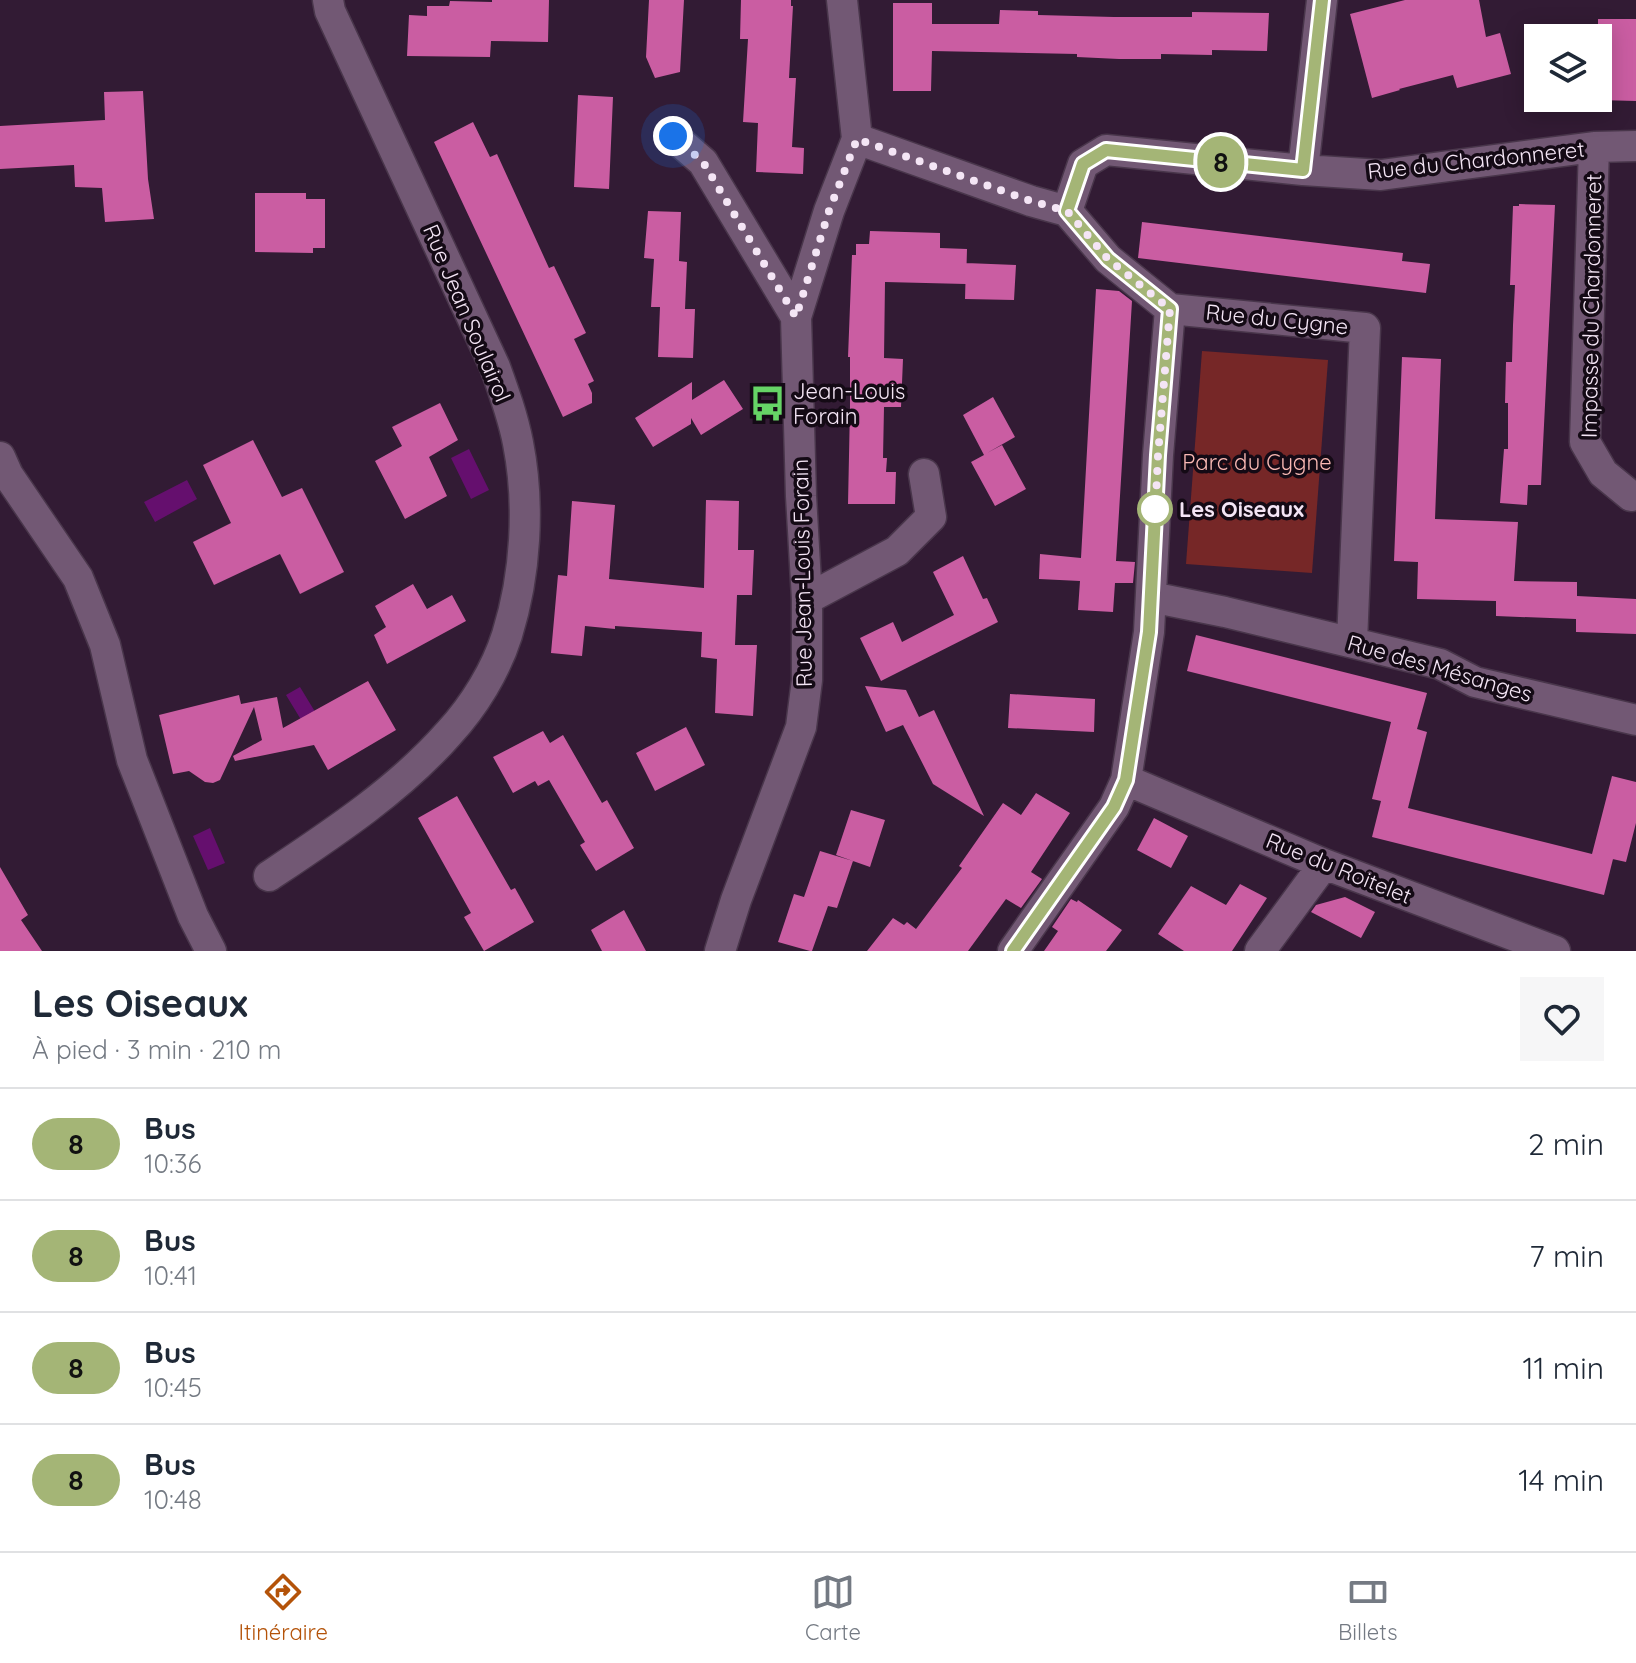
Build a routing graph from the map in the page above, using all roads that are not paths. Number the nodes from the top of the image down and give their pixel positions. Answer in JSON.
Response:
{"nodes":[{"id":1,"x":328,"y":0,"type":"edge"},
{"id":2,"x":842,"y":0,"type":"edge"},
{"id":3,"x":1322,"y":0,"type":"edge"},
{"id":4,"x":673,"y":136,"type":"dead end"},
{"id":5,"x":857,"y":139,"type":"junction"},
{"id":6,"x":1636,"y":146,"type":"edge"},
{"id":7,"x":1594,"y":147,"type":"junction"},
{"id":8,"x":1303,"y":170,"type":"junction"},
{"id":9,"x":1067,"y":211,"type":"junction"},
{"id":10,"x":1170,"y":309,"type":"junction"},
{"id":11,"x":796,"y":317,"type":"junction"},
{"id":12,"x":0,"y":457,"type":"edge"},
{"id":13,"x":924,"y":474,"type":"dead end"},
{"id":14,"x":1631,"y":496,"type":"dead end"},
{"id":15,"x":1151,"y":597,"type":"junction"},
{"id":16,"x":807,"y":599,"type":"junction"},
{"id":17,"x":1352,"y":642,"type":"junction"},
{"id":18,"x":1636,"y":720,"type":"edge"},
{"id":19,"x":1126,"y":780,"type":"junction"},
{"id":20,"x":1324,"y":864,"type":"junction"},
{"id":21,"x":269,"y":876,"type":"dead end"},
{"id":22,"x":211,"y":951,"type":"edge"},
{"id":23,"x":720,"y":951,"type":"edge"},
{"id":24,"x":1013,"y":951,"type":"edge"},
{"id":25,"x":1260,"y":951,"type":"edge"},
{"id":26,"x":1555,"y":951,"type":"edge"}],
"edges":[{"from":1,"to":21,"type":"street","name":"Rue Jean Soulairol"},
{"from":2,"to":5,"type":"street","name":"Rue Jean-Louis Forain"},
{"from":3,"to":8,"type":"street"},
{"from":4,"to":11,"type":"street"},
{"from":5,"to":9,"type":"street"},
{"from":5,"to":11,"type":"street","name":"Rue Jean-Louis Forain"},
{"from":6,"to":7,"type":"street","name":"Rue du Chardonneret"},
{"from":7,"to":8,"type":"street","name":"Rue du Chardonneret"},
{"from":7,"to":14,"type":"street","name":"Impasse du Chardonneret"},
{"from":8,"to":9,"type":"street","name":"Rue du Chardonneret"},
{"from":9,"to":10,"type":"street"},
{"from":10,"to":15,"type":"street"},
{"from":10,"to":17,"type":"street","name":"Rue du Cygne"},
{"from":11,"to":16,"type":"street","name":"Rue Jean-Louis Forain"},
{"from":12,"to":22,"type":"street"},
{"from":13,"to":16,"type":"street"},
{"from":15,"to":17,"type":"street","name":"Rue des Mésanges"},
{"from":15,"to":19,"type":"street"},
{"from":16,"to":23,"type":"street","name":"Rue Jean-Louis Forain"},
{"from":17,"to":18,"type":"street","name":"Rue des Mésanges"},
{"from":19,"to":20,"type":"street","name":"Rue du Roitelet"},
{"from":19,"to":24,"type":"street"},
{"from":20,"to":25,"type":"street"},
{"from":20,"to":26,"type":"street","name":"Rue du Roitelet"}]}
